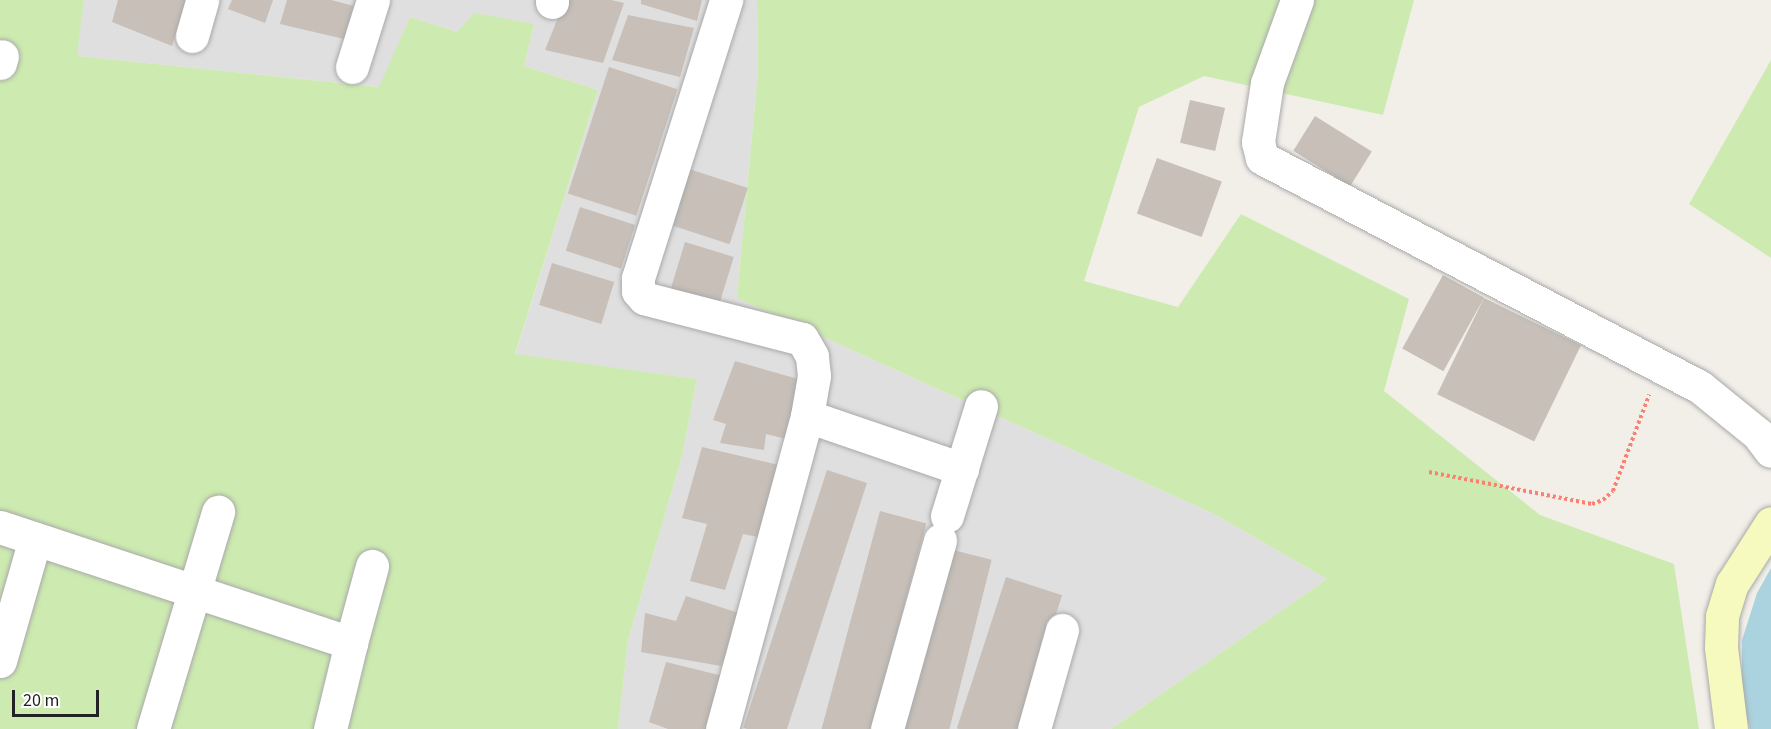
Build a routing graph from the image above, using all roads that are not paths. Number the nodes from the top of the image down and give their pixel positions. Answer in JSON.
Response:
{"nodes":[{"id":1,"x":202,"y":0,"type":"edge"},
{"id":2,"x":373,"y":0,"type":"edge"},
{"id":3,"x":726,"y":0,"type":"edge"},
{"id":4,"x":1297,"y":0,"type":"edge"},
{"id":5,"x":192,"y":36,"type":"dead end"},
{"id":6,"x":352,"y":68,"type":"dead end"},
{"id":7,"x":981,"y":406,"type":"dead end"},
{"id":8,"x":807,"y":416,"type":"junction"},
{"id":9,"x":1771,"y":451,"type":"edge"},
{"id":10,"x":962,"y":469,"type":"junction"},
{"id":11,"x":218,"y":512,"type":"dead end"},
{"id":12,"x":1771,"y":523,"type":"edge"},
{"id":13,"x":0,"y":527,"type":"edge"},
{"id":14,"x":35,"y":539,"type":"junction"},
{"id":15,"x":372,"y":566,"type":"dead end"},
{"id":16,"x":195,"y":592,"type":"junction"},
{"id":17,"x":5,"y":623,"type":"edge"},
{"id":18,"x":1062,"y":630,"type":"dead end"},
{"id":19,"x":351,"y":643,"type":"junction"},
{"id":20,"x":0,"y":662,"type":"edge"},
{"id":21,"x":153,"y":729,"type":"edge"},
{"id":22,"x":330,"y":729,"type":"edge"},
{"id":23,"x":722,"y":729,"type":"edge"},
{"id":24,"x":887,"y":729,"type":"edge"},
{"id":25,"x":1034,"y":729,"type":"edge"},
{"id":26,"x":1731,"y":729,"type":"edge"}],
"edges":[{"from":1,"to":5,"type":"street"},
{"from":2,"to":6,"type":"street"},
{"from":3,"to":8,"type":"street"},
{"from":4,"to":9,"type":"street"},
{"from":7,"to":10,"type":"street"},
{"from":8,"to":10,"type":"street"},
{"from":8,"to":23,"type":"street"},
{"from":10,"to":24,"type":"street"},
{"from":11,"to":16,"type":"street"},
{"from":12,"to":26,"type":"street"},
{"from":13,"to":14,"type":"street"},
{"from":14,"to":16,"type":"street"},
{"from":14,"to":17,"type":"street"},
{"from":15,"to":19,"type":"street"},
{"from":16,"to":19,"type":"street"},
{"from":16,"to":21,"type":"street"},
{"from":17,"to":20,"type":"street"},
{"from":18,"to":25,"type":"street"},
{"from":19,"to":22,"type":"street"}]}
